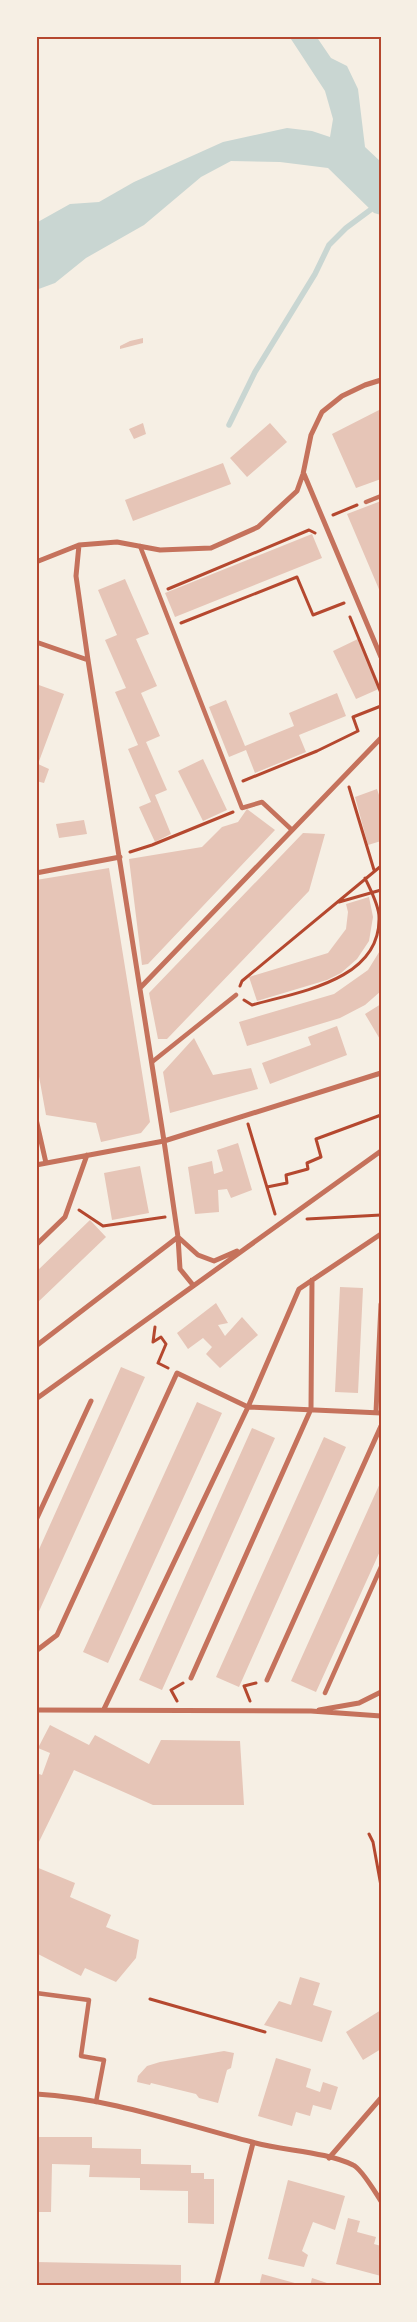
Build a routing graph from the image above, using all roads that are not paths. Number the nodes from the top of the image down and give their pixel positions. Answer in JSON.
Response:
{"nodes":[{"id":1,"x":381,"y":380,"type":"edge"},
{"id":2,"x":303,"y":474,"type":"junction"},
{"id":3,"x":381,"y":496,"type":"edge"},
{"id":4,"x":366,"y":502,"type":"road end"},
{"id":5,"x":79,"y":545,"type":"junction"},
{"id":6,"x":140,"y":546,"type":"junction"},
{"id":7,"x":36,"y":562,"type":"edge"},
{"id":8,"x":36,"y":642,"type":"edge"},
{"id":9,"x":381,"y":657,"type":"edge"},
{"id":10,"x":88,"y":660,"type":"junction"},
{"id":11,"x":381,"y":738,"type":"edge"},
{"id":12,"x":292,"y":830,"type":"junction"},
{"id":13,"x":120,"y":856,"type":"junction"},
{"id":14,"x":36,"y":873,"type":"edge"},
{"id":15,"x":140,"y":988,"type":"junction"},
{"id":16,"x":236,"y":995,"type":"road end"},
{"id":17,"x":152,"y":1062,"type":"junction"},
{"id":18,"x":381,"y":1073,"type":"edge"},
{"id":19,"x":36,"y":1120,"type":"edge"},
{"id":20,"x":37,"y":1126,"type":"edge"},
{"id":21,"x":164,"y":1141,"type":"junction"},
{"id":22,"x":381,"y":1151,"type":"edge"},
{"id":23,"x":87,"y":1156,"type":"junction"},
{"id":24,"x":46,"y":1163,"type":"junction"},
{"id":25,"x":36,"y":1165,"type":"edge"},
{"id":26,"x":381,"y":1234,"type":"edge"},
{"id":27,"x":178,"y":1237,"type":"junction"},
{"id":28,"x":36,"y":1245,"type":"edge"},
{"id":29,"x":247,"y":1247,"type":"junction"},
{"id":30,"x":312,"y":1280,"type":"junction"},
{"id":31,"x":193,"y":1285,"type":"junction"},
{"id":32,"x":381,"y":1304,"type":"edge"},
{"id":33,"x":36,"y":1346,"type":"edge"},
{"id":34,"x":36,"y":1399,"type":"edge"},
{"id":35,"x":91,"y":1401,"type":"dead end"},
{"id":36,"x":248,"y":1407,"type":"junction"},
{"id":37,"x":311,"y":1409,"type":"junction"},
{"id":38,"x":378,"y":1412,"type":"edge"},
{"id":39,"x":381,"y":1426,"type":"edge"},
{"id":40,"x":36,"y":1520,"type":"edge"},
{"id":41,"x":381,"y":1567,"type":"edge"},
{"id":42,"x":36,"y":1651,"type":"edge"},
{"id":43,"x":191,"y":1678,"type":"road end"},
{"id":44,"x":267,"y":1680,"type":"road end"},
{"id":45,"x":381,"y":1692,"type":"edge"},
{"id":46,"x":325,"y":1693,"type":"dead end"},
{"id":47,"x":36,"y":1708,"type":"edge"},
{"id":48,"x":104,"y":1709,"type":"junction"},
{"id":49,"x":311,"y":1711,"type":"junction"},
{"id":50,"x":381,"y":1716,"type":"edge"},
{"id":51,"x":36,"y":1993,"type":"edge"},
{"id":52,"x":36,"y":2094,"type":"edge"},
{"id":53,"x":381,"y":2098,"type":"edge"},
{"id":54,"x":96,"y":2102,"type":"junction"},
{"id":55,"x":254,"y":2143,"type":"junction"},
{"id":56,"x":329,"y":2158,"type":"junction"},
{"id":57,"x":381,"y":2201,"type":"edge"},
{"id":58,"x":216,"y":2286,"type":"edge"}],
"edges":[{"from":1,"to":2,"type":"street"},
{"from":2,"to":6,"type":"street"},
{"from":2,"to":9,"type":"street"},
{"from":3,"to":4,"type":"street"},
{"from":5,"to":6,"type":"street"},
{"from":5,"to":7,"type":"street"},
{"from":5,"to":10,"type":"street"},
{"from":6,"to":12,"type":"street"},
{"from":8,"to":10,"type":"street"},
{"from":10,"to":13,"type":"street"},
{"from":11,"to":12,"type":"street"},
{"from":12,"to":15,"type":"street"},
{"from":13,"to":14,"type":"street"},
{"from":13,"to":15,"type":"street"},
{"from":15,"to":17,"type":"street"},
{"from":16,"to":17,"type":"street"},
{"from":17,"to":21,"type":"street"},
{"from":18,"to":21,"type":"street"},
{"from":19,"to":20,"type":"street"},
{"from":20,"to":24,"type":"street"},
{"from":21,"to":23,"type":"street"},
{"from":21,"to":27,"type":"street"},
{"from":22,"to":29,"type":"street"},
{"from":23,"to":24,"type":"street"},
{"from":23,"to":28,"type":"street"},
{"from":24,"to":25,"type":"street"},
{"from":26,"to":30,"type":"street"},
{"from":27,"to":29,"type":"street"},
{"from":27,"to":31,"type":"street"},
{"from":27,"to":33,"type":"street"},
{"from":29,"to":31,"type":"street"},
{"from":30,"to":36,"type":"street"},
{"from":30,"to":37,"type":"street"},
{"from":31,"to":34,"type":"street"},
{"from":32,"to":38,"type":"street"},
{"from":35,"to":40,"type":"street"},
{"from":36,"to":37,"type":"street"},
{"from":36,"to":42,"type":"street"},
{"from":36,"to":48,"type":"street"},
{"from":37,"to":38,"type":"street"},
{"from":37,"to":43,"type":"street"},
{"from":39,"to":44,"type":"street"},
{"from":41,"to":46,"type":"street"},
{"from":45,"to":49,"type":"street"},
{"from":47,"to":48,"type":"street"},
{"from":48,"to":49,"type":"street"},
{"from":49,"to":50,"type":"street"},
{"from":51,"to":54,"type":"street"},
{"from":52,"to":54,"type":"street"},
{"from":53,"to":56,"type":"street"},
{"from":54,"to":55,"type":"street"},
{"from":55,"to":56,"type":"street"},
{"from":55,"to":58,"type":"street"},
{"from":56,"to":57,"type":"street"}]}
